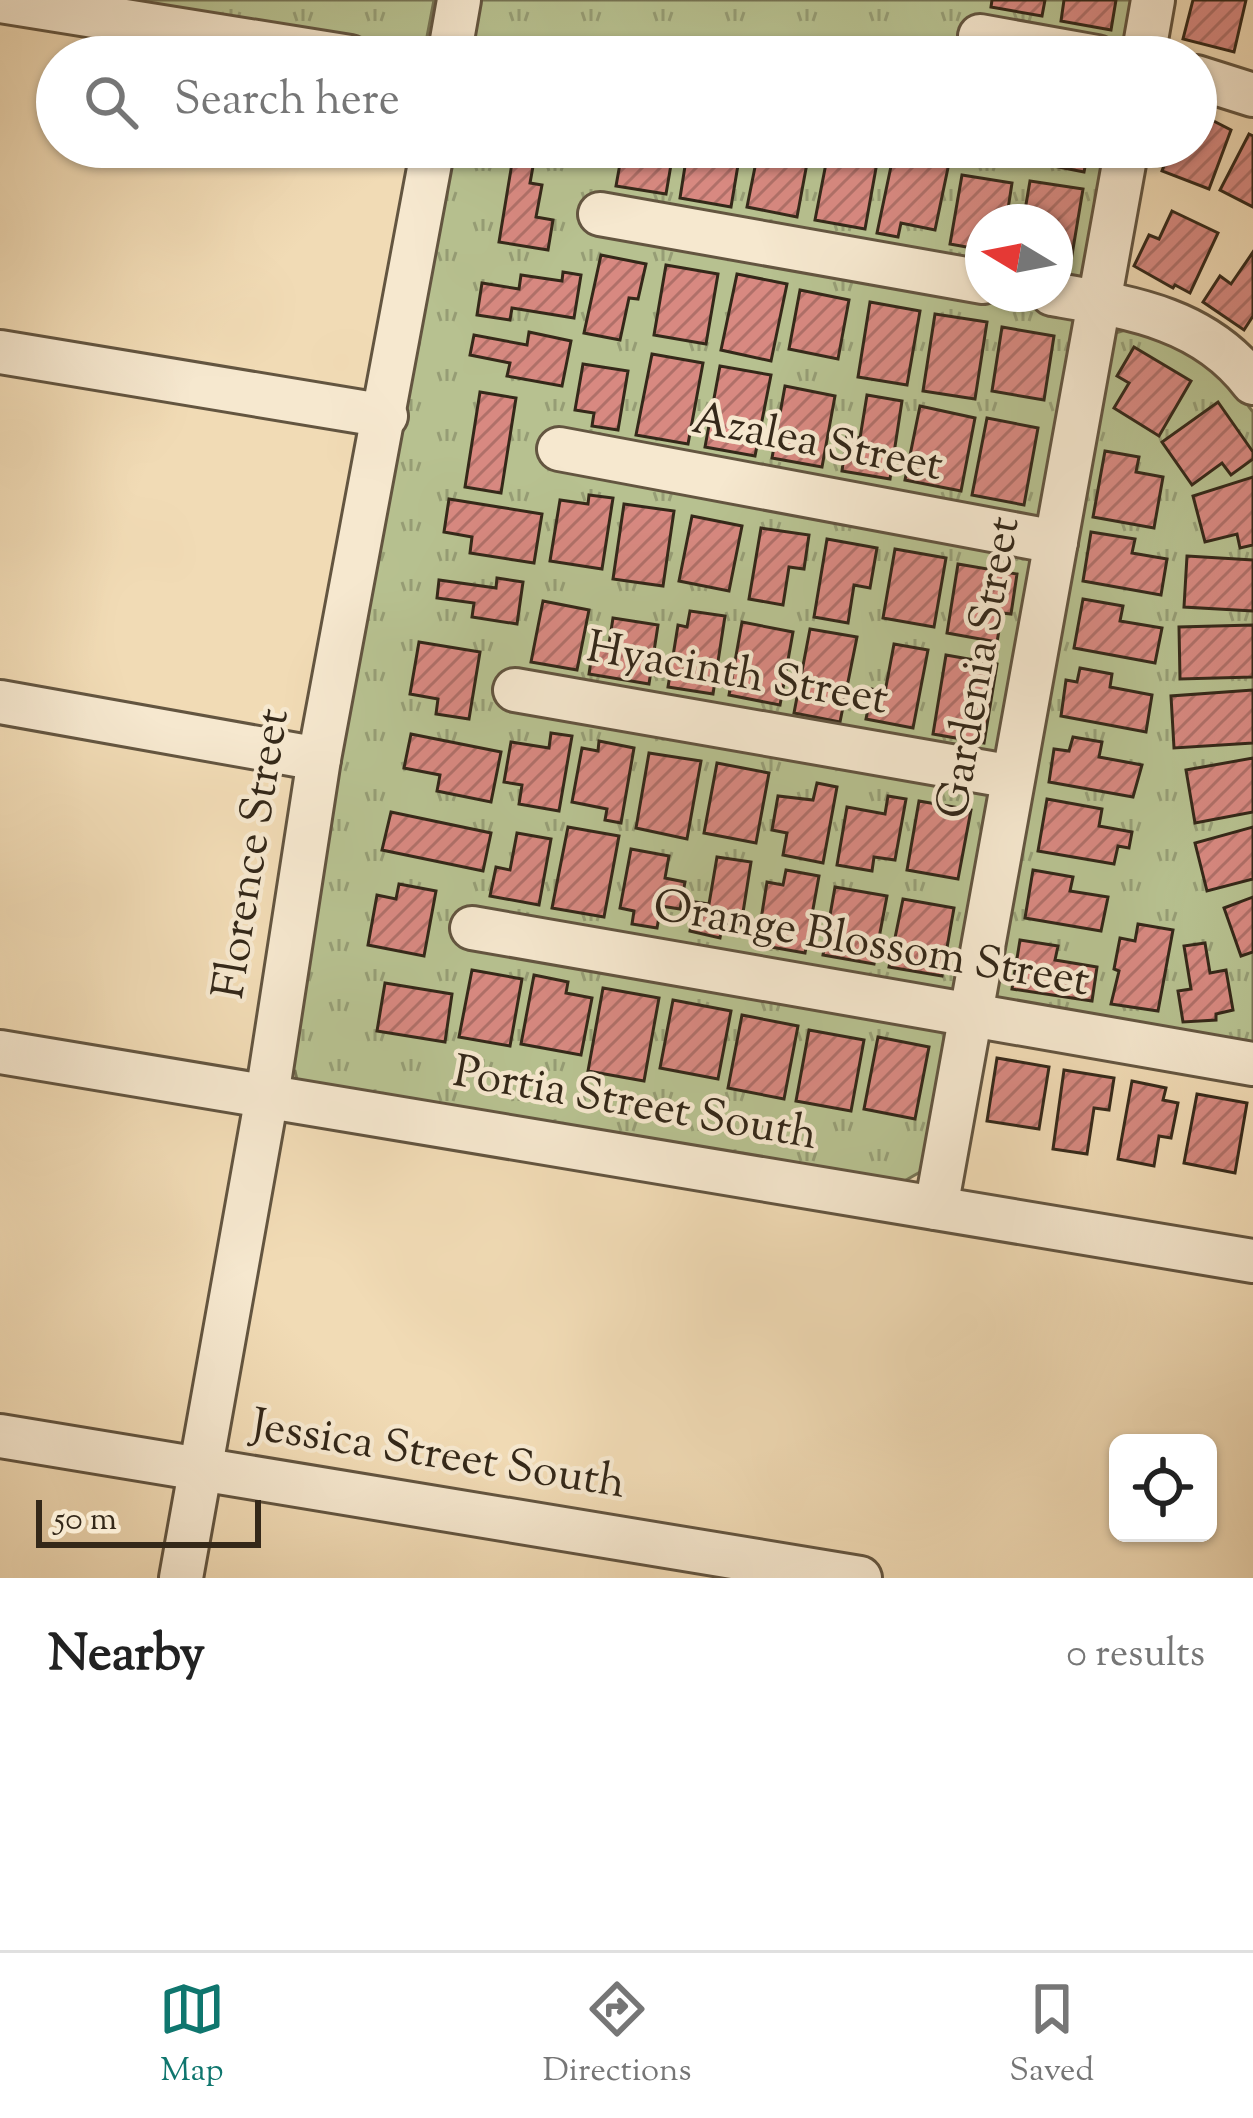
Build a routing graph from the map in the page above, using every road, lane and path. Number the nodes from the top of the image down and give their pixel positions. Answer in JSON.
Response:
{"nodes":[{"id":1,"x":460,"y":0,"type":"edge"},
{"id":2,"x":1153,"y":0,"type":"edge"},
{"id":3,"x":0,"y":2,"type":"edge"},
{"id":4,"x":216,"y":36,"type":"edge"},
{"id":5,"x":453,"y":36,"type":"edge"},
{"id":6,"x":1147,"y":36,"type":"edge"},
{"id":7,"x":1217,"y":83,"type":"edge"},
{"id":8,"x":1253,"y":95,"type":"edge"},
{"id":9,"x":430,"y":168,"type":"edge"},
{"id":10,"x":1123,"y":168,"type":"edge"},
{"id":11,"x":600,"y":214,"type":"dead end"},
{"id":12,"x":965,"y":279,"type":"edge"},
{"id":13,"x":1073,"y":298,"type":"edge"},
{"id":14,"x":1100,"y":302,"type":"junction"},
{"id":15,"x":0,"y":352,"type":"edge"},
{"id":16,"x":1253,"y":383,"type":"edge"},
{"id":17,"x":386,"y":416,"type":"junction"},
{"id":18,"x":559,"y":449,"type":"dead end"},
{"id":19,"x":1056,"y":542,"type":"junction"},
{"id":20,"x":515,"y":690,"type":"dead end"},
{"id":21,"x":0,"y":702,"type":"edge"},
{"id":22,"x":319,"y":759,"type":"junction"},
{"id":23,"x":1013,"y":777,"type":"junction"},
{"id":24,"x":472,"y":928,"type":"dead end"},
{"id":25,"x":971,"y":1017,"type":"junction"},
{"id":26,"x":0,"y":1052,"type":"edge"},
{"id":27,"x":1253,"y":1064,"type":"edge"},
{"id":28,"x":267,"y":1096,"type":"junction"},
{"id":29,"x":936,"y":1208,"type":"junction"},
{"id":30,"x":1253,"y":1261,"type":"edge"},
{"id":31,"x":0,"y":1436,"type":"edge"},
{"id":32,"x":199,"y":1469,"type":"junction"},
{"id":33,"x":181,"y":1578,"type":"edge"},
{"id":34,"x":860,"y":1578,"type":"edge"}],
"edges":[{"from":1,"to":5,"type":"street"},
{"from":2,"to":6,"type":"street"},
{"from":3,"to":4,"type":"street"},
{"from":7,"to":8,"type":"street"},
{"from":9,"to":17,"type":"street","name":"Florence Street"},
{"from":10,"to":14,"type":"street","name":"Gardenia Street"},
{"from":11,"to":12,"type":"street"},
{"from":13,"to":14,"type":"street"},
{"from":14,"to":16,"type":"street"},
{"from":14,"to":19,"type":"street","name":"Gardenia Street"},
{"from":15,"to":17,"type":"street"},
{"from":17,"to":22,"type":"street","name":"Florence Street"},
{"from":18,"to":19,"type":"street","name":"Azalea Street"},
{"from":19,"to":23,"type":"street","name":"Gardenia Street"},
{"from":20,"to":23,"type":"street","name":"Hyacinth Street"},
{"from":21,"to":22,"type":"street"},
{"from":22,"to":28,"type":"street","name":"Florence Street"},
{"from":23,"to":25,"type":"street","name":"Gardenia Street"},
{"from":24,"to":25,"type":"street","name":"Orange Blossom Street"},
{"from":25,"to":27,"type":"street","name":"Orange Blossom Street"},
{"from":25,"to":29,"type":"street","name":"Gardenia Street"},
{"from":26,"to":28,"type":"street","name":"Portia Street South"},
{"from":28,"to":29,"type":"street","name":"Portia Street South"},
{"from":28,"to":32,"type":"street","name":"Florence Street"},
{"from":29,"to":30,"type":"street","name":"Portia Street South"},
{"from":31,"to":32,"type":"street","name":"Jessica Street South"},
{"from":32,"to":33,"type":"street","name":"Florence Street"},
{"from":32,"to":34,"type":"street","name":"Jessica Street South"}]}
